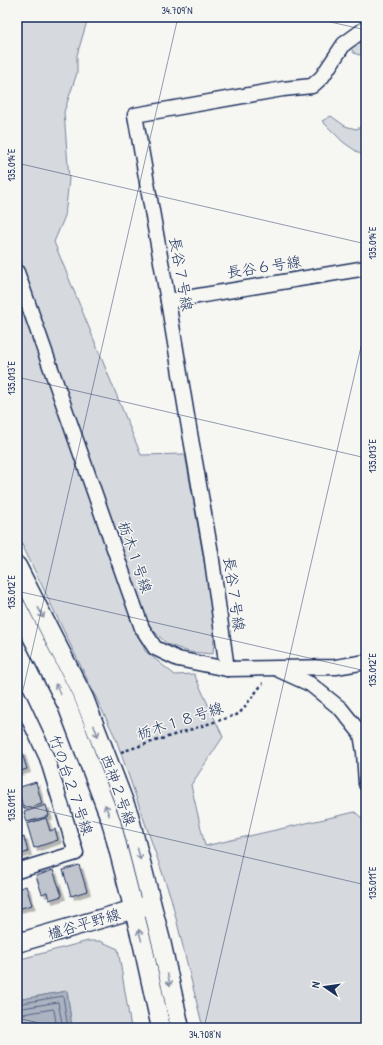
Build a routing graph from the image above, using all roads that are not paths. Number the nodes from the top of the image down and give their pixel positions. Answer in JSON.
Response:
{"nodes":[{"id":1,"x":366,"y":28,"type":"edge"},
{"id":2,"x":366,"y":268,"type":"edge"},
{"id":3,"x":17,"y":272,"type":"edge"},
{"id":4,"x":168,"y":301,"type":"junction"},
{"id":5,"x":17,"y":566,"type":"edge"},
{"id":6,"x":17,"y":607,"type":"edge"},
{"id":7,"x":366,"y":662,"type":"edge"},
{"id":8,"x":275,"y":668,"type":"junction"},
{"id":9,"x":227,"y":669,"type":"junction"},
{"id":10,"x":17,"y":694,"type":"edge"},
{"id":11,"x":366,"y":784,"type":"edge"},
{"id":12,"x":17,"y":871,"type":"edge"},
{"id":13,"x":151,"y":904,"type":"junction"},
{"id":14,"x":133,"y":910,"type":"junction"},
{"id":15,"x":17,"y":943,"type":"edge"},
{"id":16,"x":161,"y":1028,"type":"edge"},
{"id":17,"x":180,"y":1028,"type":"edge"}],
"edges":[{"from":1,"to":4,"type":"street","name":"長谷７号線"},
{"from":2,"to":4,"type":"street","name":"長谷６号線"},
{"from":3,"to":9,"type":"street","name":"栃木１号線"},
{"from":4,"to":9,"type":"street","name":"長谷７号線"},
{"from":5,"to":13,"type":"street","name":"西神２号線","one_way":true},
{"from":14,"to":6,"type":"street","name":"西神２号線","one_way":true},
{"from":7,"to":8,"type":"street","name":"栃木１号線"},
{"from":8,"to":9,"type":"street","name":"栃木１号線"},
{"from":8,"to":11,"type":"street"},
{"from":10,"to":12,"type":"street","name":"竹の台２７号線"},
{"from":13,"to":14,"type":"street","name":"櫨谷平野線"},
{"from":13,"to":17,"type":"street","name":"西神２号線","one_way":true},
{"from":14,"to":15,"type":"street","name":"櫨谷平野線"},
{"from":16,"to":14,"type":"street","name":"西神２号線","one_way":true}]}
